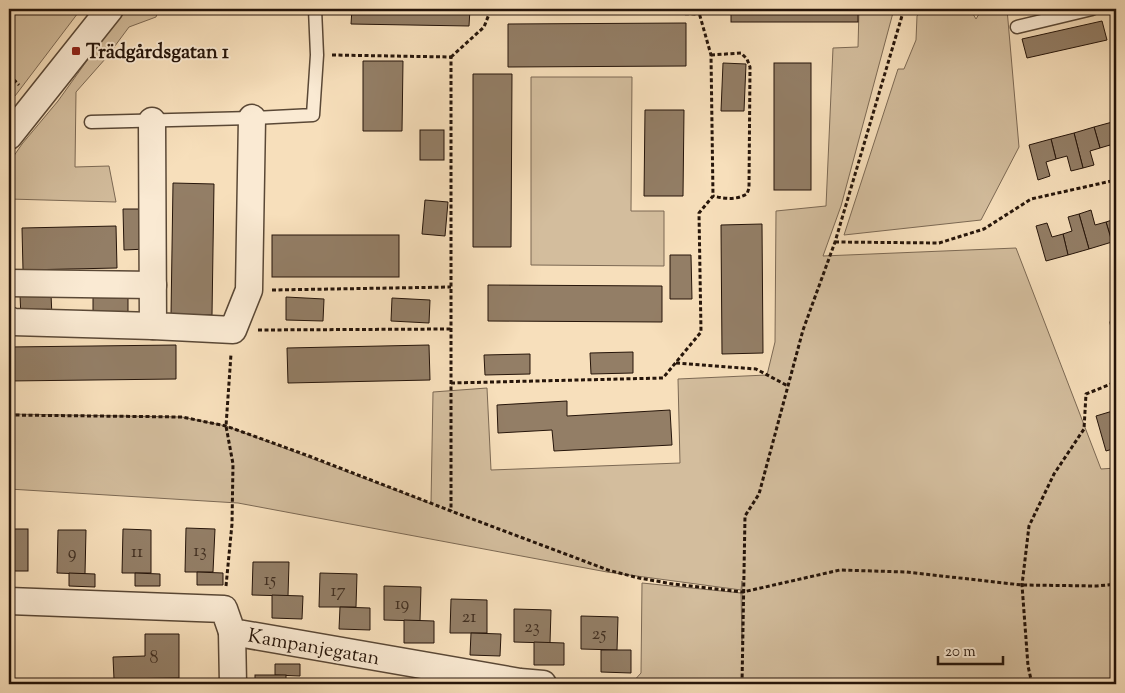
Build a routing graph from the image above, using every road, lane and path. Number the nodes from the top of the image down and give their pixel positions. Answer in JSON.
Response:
{"nodes":[{"id":1,"x":110,"y":9,"type":"edge"},
{"id":2,"x":315,"y":9,"type":"edge"},
{"id":3,"x":491,"y":9,"type":"edge"},
{"id":4,"x":516,"y":9,"type":"edge"},
{"id":5,"x":698,"y":9,"type":"edge"},
{"id":6,"x":904,"y":9,"type":"edge"},
{"id":7,"x":1092,"y":9,"type":"edge"},
{"id":8,"x":698,"y":14,"type":"junction"},
{"id":9,"x":1017,"y":27,"type":"dead end"},
{"id":10,"x":316,"y":55,"type":"junction"},
{"id":11,"x":711,"y":55,"type":"junction"},
{"id":12,"x":451,"y":57,"type":"junction"},
{"id":13,"x":252,"y":118,"type":"junction"},
{"id":14,"x":152,"y":121,"type":"junction"},
{"id":15,"x":91,"y":122,"type":"dead end"},
{"id":16,"x":9,"y":136,"type":"edge"},
{"id":17,"x":1116,"y":180,"type":"edge"},
{"id":18,"x":713,"y":196,"type":"junction"},
{"id":19,"x":835,"y":242,"type":"junction"},
{"id":20,"x":9,"y":283,"type":"edge"},
{"id":21,"x":153,"y":285,"type":"junction"},
{"id":22,"x":451,"y":287,"type":"junction"},
{"id":23,"x":249,"y":290,"type":"junction"},
{"id":24,"x":1116,"y":303,"type":"edge"},
{"id":25,"x":9,"y":320,"type":"edge"},
{"id":26,"x":153,"y":326,"type":"junction"},
{"id":27,"x":451,"y":329,"type":"junction"},
{"id":28,"x":233,"y":330,"type":"junction"},
{"id":29,"x":1116,"y":354,"type":"edge"},
{"id":30,"x":675,"y":363,"type":"junction"},
{"id":31,"x":1116,"y":382,"type":"edge"},
{"id":32,"x":451,"y":384,"type":"junction"},
{"id":33,"x":788,"y":386,"type":"junction"},
{"id":34,"x":9,"y":415,"type":"edge"},
{"id":35,"x":226,"y":426,"type":"junction"},
{"id":36,"x":450,"y":511,"type":"junction"},
{"id":37,"x":1116,"y":584,"type":"edge"},
{"id":38,"x":1022,"y":585,"type":"junction"},
{"id":39,"x":743,"y":592,"type":"junction"},
{"id":40,"x":9,"y":601,"type":"edge"},
{"id":41,"x":228,"y":621,"type":"junction"},
{"id":42,"x":233,"y":684,"type":"edge"},
{"id":43,"x":528,"y":684,"type":"edge"},
{"id":44,"x":742,"y":684,"type":"edge"},
{"id":45,"x":1032,"y":684,"type":"edge"}],
"edges":[{"from":1,"to":16,"type":"street"},
{"from":2,"to":10,"type":"lane"},
{"from":3,"to":12,"type":"path"},
{"from":4,"to":8,"type":"path"},
{"from":5,"to":8,"type":"path"},
{"from":6,"to":19,"type":"path"},
{"from":7,"to":9,"type":"lane"},
{"from":8,"to":11,"type":"path"},
{"from":10,"to":12,"type":"path"},
{"from":10,"to":13,"type":"lane"},
{"from":11,"to":18,"type":"path"},
{"from":11,"to":18,"type":"path"},
{"from":12,"to":22,"type":"path"},
{"from":13,"to":14,"type":"lane"},
{"from":13,"to":23,"type":"street"},
{"from":14,"to":15,"type":"lane"},
{"from":14,"to":21,"type":"street"},
{"from":17,"to":19,"type":"path"},
{"from":18,"to":30,"type":"path"},
{"from":19,"to":33,"type":"path"},
{"from":20,"to":21,"type":"street"},
{"from":21,"to":26,"type":"street"},
{"from":22,"to":23,"type":"path"},
{"from":22,"to":27,"type":"path"},
{"from":23,"to":28,"type":"street"},
{"from":24,"to":29,"type":"path"},
{"from":25,"to":26,"type":"street"},
{"from":26,"to":28,"type":"street"},
{"from":27,"to":28,"type":"path"},
{"from":27,"to":32,"type":"path"},
{"from":28,"to":35,"type":"path"},
{"from":30,"to":32,"type":"path"},
{"from":30,"to":33,"type":"path"},
{"from":31,"to":38,"type":"path"},
{"from":32,"to":36,"type":"path"},
{"from":33,"to":39,"type":"path"},
{"from":34,"to":35,"type":"path"},
{"from":35,"to":36,"type":"path"},
{"from":35,"to":41,"type":"path"},
{"from":36,"to":39,"type":"path"},
{"from":37,"to":38,"type":"path"},
{"from":38,"to":39,"type":"path"},
{"from":38,"to":45,"type":"path"},
{"from":39,"to":44,"type":"path"},
{"from":40,"to":41,"type":"street","name":"Kampanjegatan"},
{"from":41,"to":42,"type":"street"},
{"from":41,"to":43,"type":"street","name":"Kampanjegatan"}]}
